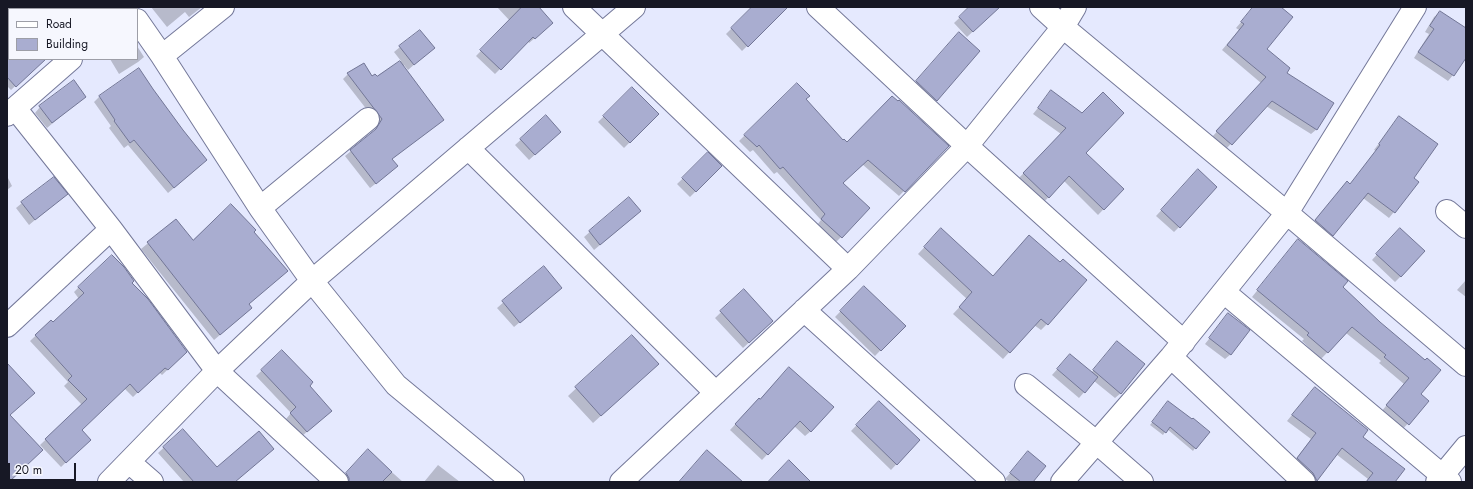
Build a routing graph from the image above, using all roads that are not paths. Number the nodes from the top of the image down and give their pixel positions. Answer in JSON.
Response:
{"nodes":[{"id":1,"x":223,"y":7,"type":"edge"},
{"id":2,"x":574,"y":7,"type":"edge"},
{"id":3,"x":634,"y":7,"type":"edge"},
{"id":4,"x":818,"y":7,"type":"edge"},
{"id":5,"x":1041,"y":7,"type":"edge"},
{"id":6,"x":1075,"y":7,"type":"edge"},
{"id":7,"x":1415,"y":7,"type":"edge"},
{"id":8,"x":138,"y":22,"type":"edge"},
{"id":9,"x":1063,"y":27,"type":"junction"},
{"id":10,"x":604,"y":34,"type":"junction"},
{"id":11,"x":162,"y":56,"type":"junction"},
{"id":12,"x":70,"y":60,"type":"edge"},
{"id":13,"x":11,"y":112,"type":"edge"},
{"id":14,"x":368,"y":119,"type":"dead end"},
{"id":15,"x":967,"y":146,"type":"junction"},
{"id":16,"x":468,"y":148,"type":"junction"},
{"id":17,"x":260,"y":208,"type":"junction"},
{"id":18,"x":1447,"y":211,"type":"dead end"},
{"id":19,"x":1287,"y":213,"type":"junction"},
{"id":20,"x":1466,"y":228,"type":"edge"},
{"id":21,"x":111,"y":229,"type":"junction"},
{"id":22,"x":848,"y":269,"type":"junction"},
{"id":23,"x":312,"y":281,"type":"junction"},
{"id":24,"x":1224,"y":292,"type":"junction"},
{"id":25,"x":804,"y":310,"type":"junction"},
{"id":26,"x":7,"y":326,"type":"edge"},
{"id":27,"x":1177,"y":350,"type":"junction"},
{"id":28,"x":1466,"y":366,"type":"edge"},
{"id":29,"x":217,"y":371,"type":"junction"},
{"id":30,"x":1026,"y":385,"type":"dead end"},
{"id":31,"x":716,"y":393,"type":"junction"},
{"id":32,"x":1096,"y":442,"type":"junction"},
{"id":33,"x":1466,"y":447,"type":"edge"},
{"id":34,"x":129,"y":462,"type":"junction"},
{"id":35,"x":1443,"y":480,"type":"edge"},
{"id":36,"x":109,"y":482,"type":"edge"},
{"id":37,"x":152,"y":482,"type":"edge"},
{"id":38,"x":337,"y":482,"type":"edge"},
{"id":39,"x":513,"y":482,"type":"edge"},
{"id":40,"x":621,"y":482,"type":"edge"},
{"id":41,"x":994,"y":482,"type":"edge"},
{"id":42,"x":1062,"y":482,"type":"edge"},
{"id":43,"x":1142,"y":482,"type":"edge"},
{"id":44,"x":1304,"y":482,"type":"edge"}],
"edges":[{"from":1,"to":11,"type":"street"},
{"from":2,"to":10,"type":"street"},
{"from":3,"to":10,"type":"street"},
{"from":4,"to":15,"type":"street"},
{"from":5,"to":9,"type":"street"},
{"from":6,"to":9,"type":"street"},
{"from":7,"to":19,"type":"street"},
{"from":8,"to":11,"type":"street"},
{"from":9,"to":15,"type":"street"},
{"from":9,"to":19,"type":"street"},
{"from":10,"to":16,"type":"street"},
{"from":10,"to":22,"type":"street"},
{"from":11,"to":17,"type":"street"},
{"from":12,"to":13,"type":"street"},
{"from":13,"to":21,"type":"street"},
{"from":14,"to":17,"type":"street"},
{"from":15,"to":22,"type":"street"},
{"from":15,"to":27,"type":"street"},
{"from":16,"to":23,"type":"street"},
{"from":16,"to":31,"type":"street"},
{"from":17,"to":23,"type":"street"},
{"from":18,"to":20,"type":"street"},
{"from":19,"to":24,"type":"street"},
{"from":19,"to":28,"type":"street"},
{"from":21,"to":26,"type":"street"},
{"from":21,"to":29,"type":"street"},
{"from":22,"to":25,"type":"street"},
{"from":23,"to":29,"type":"street"},
{"from":23,"to":39,"type":"street"},
{"from":24,"to":27,"type":"street"},
{"from":24,"to":35,"type":"street"},
{"from":25,"to":31,"type":"street"},
{"from":25,"to":41,"type":"street"},
{"from":27,"to":32,"type":"street"},
{"from":27,"to":44,"type":"street"},
{"from":29,"to":34,"type":"street"},
{"from":29,"to":38,"type":"street"},
{"from":30,"to":32,"type":"street"},
{"from":31,"to":40,"type":"street"},
{"from":32,"to":42,"type":"street"},
{"from":32,"to":43,"type":"street"},
{"from":33,"to":35,"type":"street"},
{"from":34,"to":36,"type":"street"},
{"from":34,"to":37,"type":"street"}]}
